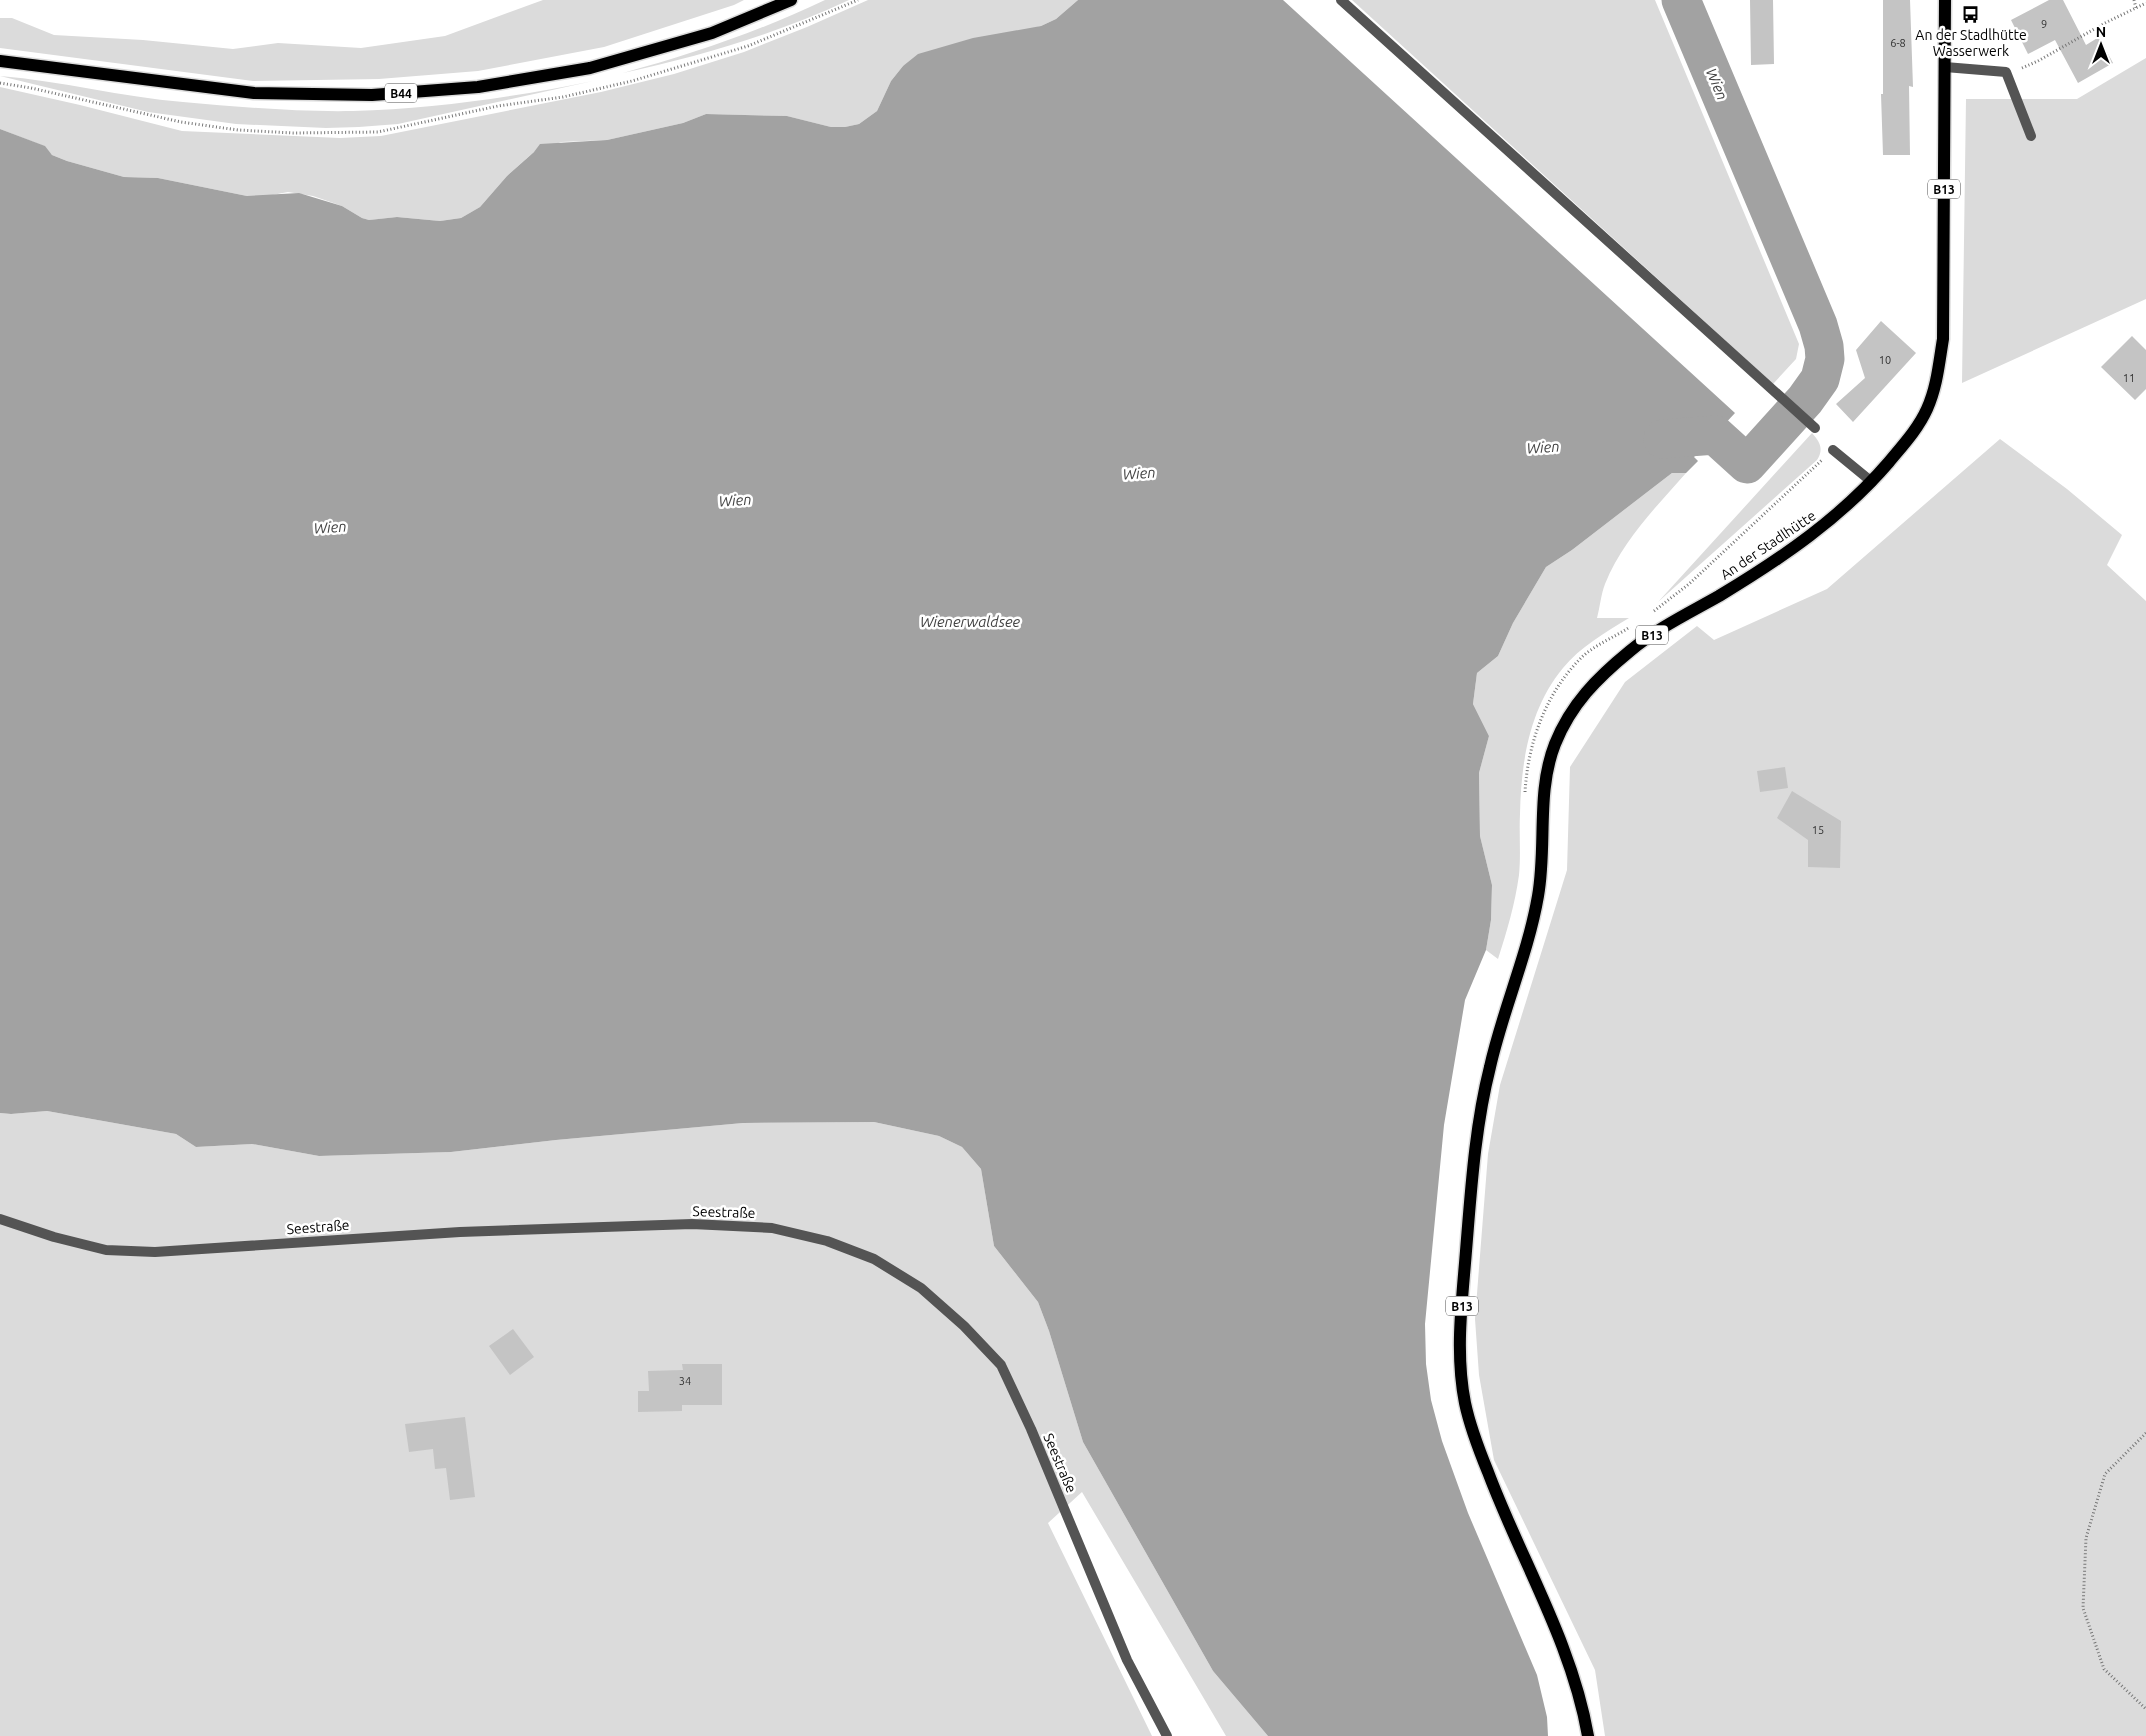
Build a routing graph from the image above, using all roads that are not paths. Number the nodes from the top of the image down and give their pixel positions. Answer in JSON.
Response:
{"nodes":[{"id":1,"x":791,"y":0,"type":"edge"},
{"id":2,"x":1341,"y":0,"type":"edge"},
{"id":3,"x":1945,"y":0,"type":"edge"},
{"id":4,"x":0,"y":61,"type":"edge"},
{"id":5,"x":1945,"y":67,"type":"junction"},
{"id":6,"x":2031,"y":136,"type":"dead end"},
{"id":7,"x":1815,"y":428,"type":"dead end"},
{"id":8,"x":1833,"y":450,"type":"road end"},
{"id":9,"x":1872,"y":482,"type":"junction"},
{"id":10,"x":0,"y":1219,"type":"edge"},
{"id":11,"x":1166,"y":1736,"type":"edge"},
{"id":12,"x":1588,"y":1736,"type":"edge"}],
"edges":[{"from":1,"to":4,"type":"main road","number":"B44"},
{"from":2,"to":7,"type":"street"},
{"from":3,"to":5,"type":"main road","name":"An der Stadlhütte","number":"B13"},
{"from":5,"to":6,"type":"street"},
{"from":5,"to":9,"type":"main road","name":"An der Stadlhütte","number":"B13"},
{"from":8,"to":9,"type":"street"},
{"from":9,"to":12,"type":"main road","name":"An der Stadlhütte","number":"B13"},
{"from":10,"to":11,"type":"street","name":"Seestraße"}]}
